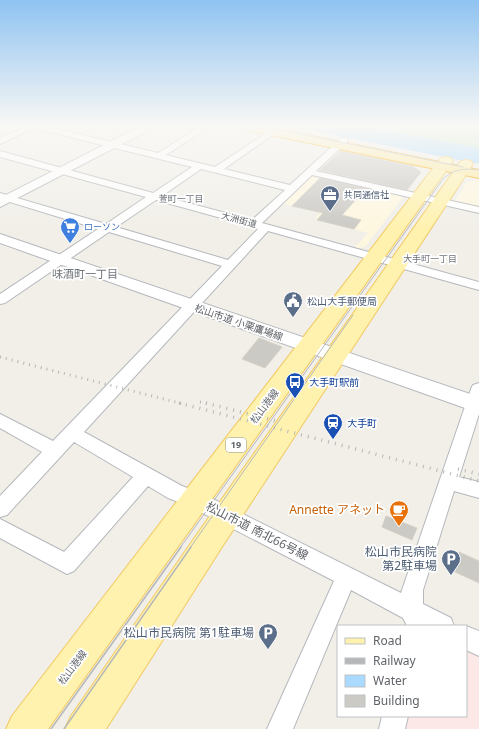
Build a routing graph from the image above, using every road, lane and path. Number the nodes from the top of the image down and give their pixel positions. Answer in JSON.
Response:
{"nodes":[{"id":1,"x":26,"y":161,"type":"edge"},
{"id":2,"x":81,"y":161,"type":"edge"},
{"id":3,"x":180,"y":161,"type":"edge"},
{"id":4,"x":230,"y":161,"type":"edge"},
{"id":5,"x":321,"y":161,"type":"edge"},
{"id":6,"x":433,"y":161,"type":"edge"},
{"id":7,"x":200,"y":166,"type":"junction"},
{"id":8,"x":462,"y":167,"type":"edge"},
{"id":9,"x":217,"y":170,"type":"junction"},
{"id":10,"x":62,"y":171,"type":"junction"},
{"id":11,"x":309,"y":172,"type":"junction"},
{"id":12,"x":292,"y":189,"type":"junction"},
{"id":13,"x":154,"y":196,"type":"junction"},
{"id":14,"x":3,"y":199,"type":"edge"},
{"id":15,"x":430,"y":199,"type":"junction"},
{"id":16,"x":479,"y":210,"type":"edge"},
{"id":17,"x":260,"y":225,"type":"junction"},
{"id":18,"x":108,"y":228,"type":"junction"},
{"id":19,"x":0,"y":238,"type":"edge"},
{"id":20,"x":60,"y":259,"type":"junction"},
{"id":21,"x":387,"y":260,"type":"junction"},
{"id":22,"x":230,"y":265,"type":"junction"},
{"id":23,"x":479,"y":286,"type":"edge"},
{"id":24,"x":0,"y":300,"type":"edge"},
{"id":25,"x":192,"y":306,"type":"junction"},
{"id":26,"x":309,"y":346,"type":"junction"},
{"id":27,"x":336,"y":356,"type":"junction"},
{"id":28,"x":477,"y":399,"type":"edge"},
{"id":29,"x":0,"y":420,"type":"edge"},
{"id":30,"x":72,"y":433,"type":"junction"},
{"id":31,"x":55,"y":451,"type":"junction"},
{"id":32,"x":145,"y":476,"type":"junction"},
{"id":33,"x":448,"y":482,"type":"junction"},
{"id":34,"x":479,"y":490,"type":"edge"},
{"id":35,"x":196,"y":500,"type":"junction"},
{"id":36,"x":0,"y":509,"type":"edge"},
{"id":37,"x":227,"y":516,"type":"junction"},
{"id":38,"x":0,"y":528,"type":"edge"},
{"id":39,"x":347,"y":576,"type":"junction"},
{"id":40,"x":415,"y":618,"type":"edge"},
{"id":41,"x":440,"y":625,"type":"edge"},
{"id":42,"x":467,"y":638,"type":"edge"},
{"id":43,"x":479,"y":644,"type":"edge"},
{"id":44,"x":395,"y":717,"type":"edge"},
{"id":45,"x":25,"y":729,"type":"edge"},
{"id":46,"x":84,"y":729,"type":"edge"},
{"id":47,"x":280,"y":729,"type":"edge"},
{"id":48,"x":392,"y":729,"type":"edge"}],
"edges":[{"from":1,"to":10,"type":"street","name":"大洲街道"},
{"from":2,"to":10,"type":"street"},
{"from":3,"to":7,"type":"street"},
{"from":4,"to":9,"type":"street"},
{"from":5,"to":11,"type":"street"},
{"from":6,"to":8,"type":"highway"},
{"from":7,"to":9,"type":"street"},
{"from":7,"to":13,"type":"street"},
{"from":8,"to":15,"type":"main road","name":"松山港線","number":"19"},
{"from":9,"to":12,"type":"street"},
{"from":10,"to":13,"type":"street","name":"大洲街道"},
{"from":10,"to":14,"type":"street"},
{"from":11,"to":12,"type":"street"},
{"from":11,"to":15,"type":"street"},
{"from":12,"to":17,"type":"street"},
{"from":13,"to":17,"type":"street","name":"大洲街道"},
{"from":13,"to":18,"type":"street"},
{"from":14,"to":18,"type":"street"},
{"from":15,"to":16,"type":"street"},
{"from":15,"to":21,"type":"main road","name":"松山港線","number":"19"},
{"from":17,"to":21,"type":"street","name":"大洲街道"},
{"from":17,"to":22,"type":"street"},
{"from":18,"to":20,"type":"street"},
{"from":18,"to":22,"type":"street"},
{"from":19,"to":20,"type":"street","name":"松山市道 小栗鷹場線"},
{"from":20,"to":24,"type":"street"},
{"from":20,"to":25,"type":"street","name":"松山市道 小栗鷹場線"},
{"from":21,"to":23,"type":"street","name":"大洲街道"},
{"from":21,"to":26,"type":"main road","name":"松山港線","number":"19"},
{"from":21,"to":27,"type":"main road","name":"松山港線","number":"19"},
{"from":22,"to":25,"type":"street"},
{"from":25,"to":26,"type":"street","name":"松山市道 小栗鷹場線"},
{"from":25,"to":30,"type":"street"},
{"from":26,"to":27,"type":"street","name":"松山市道 小栗鷹場線"},
{"from":26,"to":35,"type":"main road","name":"松山港線","number":"19"},
{"from":27,"to":28,"type":"street","name":"松山市道 小栗鷹場線"},
{"from":27,"to":37,"type":"main road","name":"松山港線","number":"19"},
{"from":28,"to":33,"type":"street"},
{"from":29,"to":31,"type":"street"},
{"from":30,"to":31,"type":"street"},
{"from":30,"to":32,"type":"street","name":"松山市道 南北66号線"},
{"from":31,"to":36,"type":"street"},
{"from":32,"to":35,"type":"street","name":"松山市道 南北66号線"},
{"from":32,"to":38,"type":"street"},
{"from":33,"to":34,"type":"street"},
{"from":33,"to":40,"type":"street"},
{"from":35,"to":37,"type":"street","name":"松山市道 南北66号線"},
{"from":35,"to":45,"type":"main road","name":"松山港線","number":"19"},
{"from":37,"to":39,"type":"street","name":"松山市道 南北66号線"},
{"from":37,"to":46,"type":"main road","name":"松山港線","number":"19"},
{"from":39,"to":40,"type":"street","name":"松山市道 南北66号線"},
{"from":39,"to":47,"type":"street"},
{"from":40,"to":41,"type":"street","name":"松山市道 南北66号線"},
{"from":42,"to":43,"type":"street"},
{"from":44,"to":48,"type":"street"}]}
